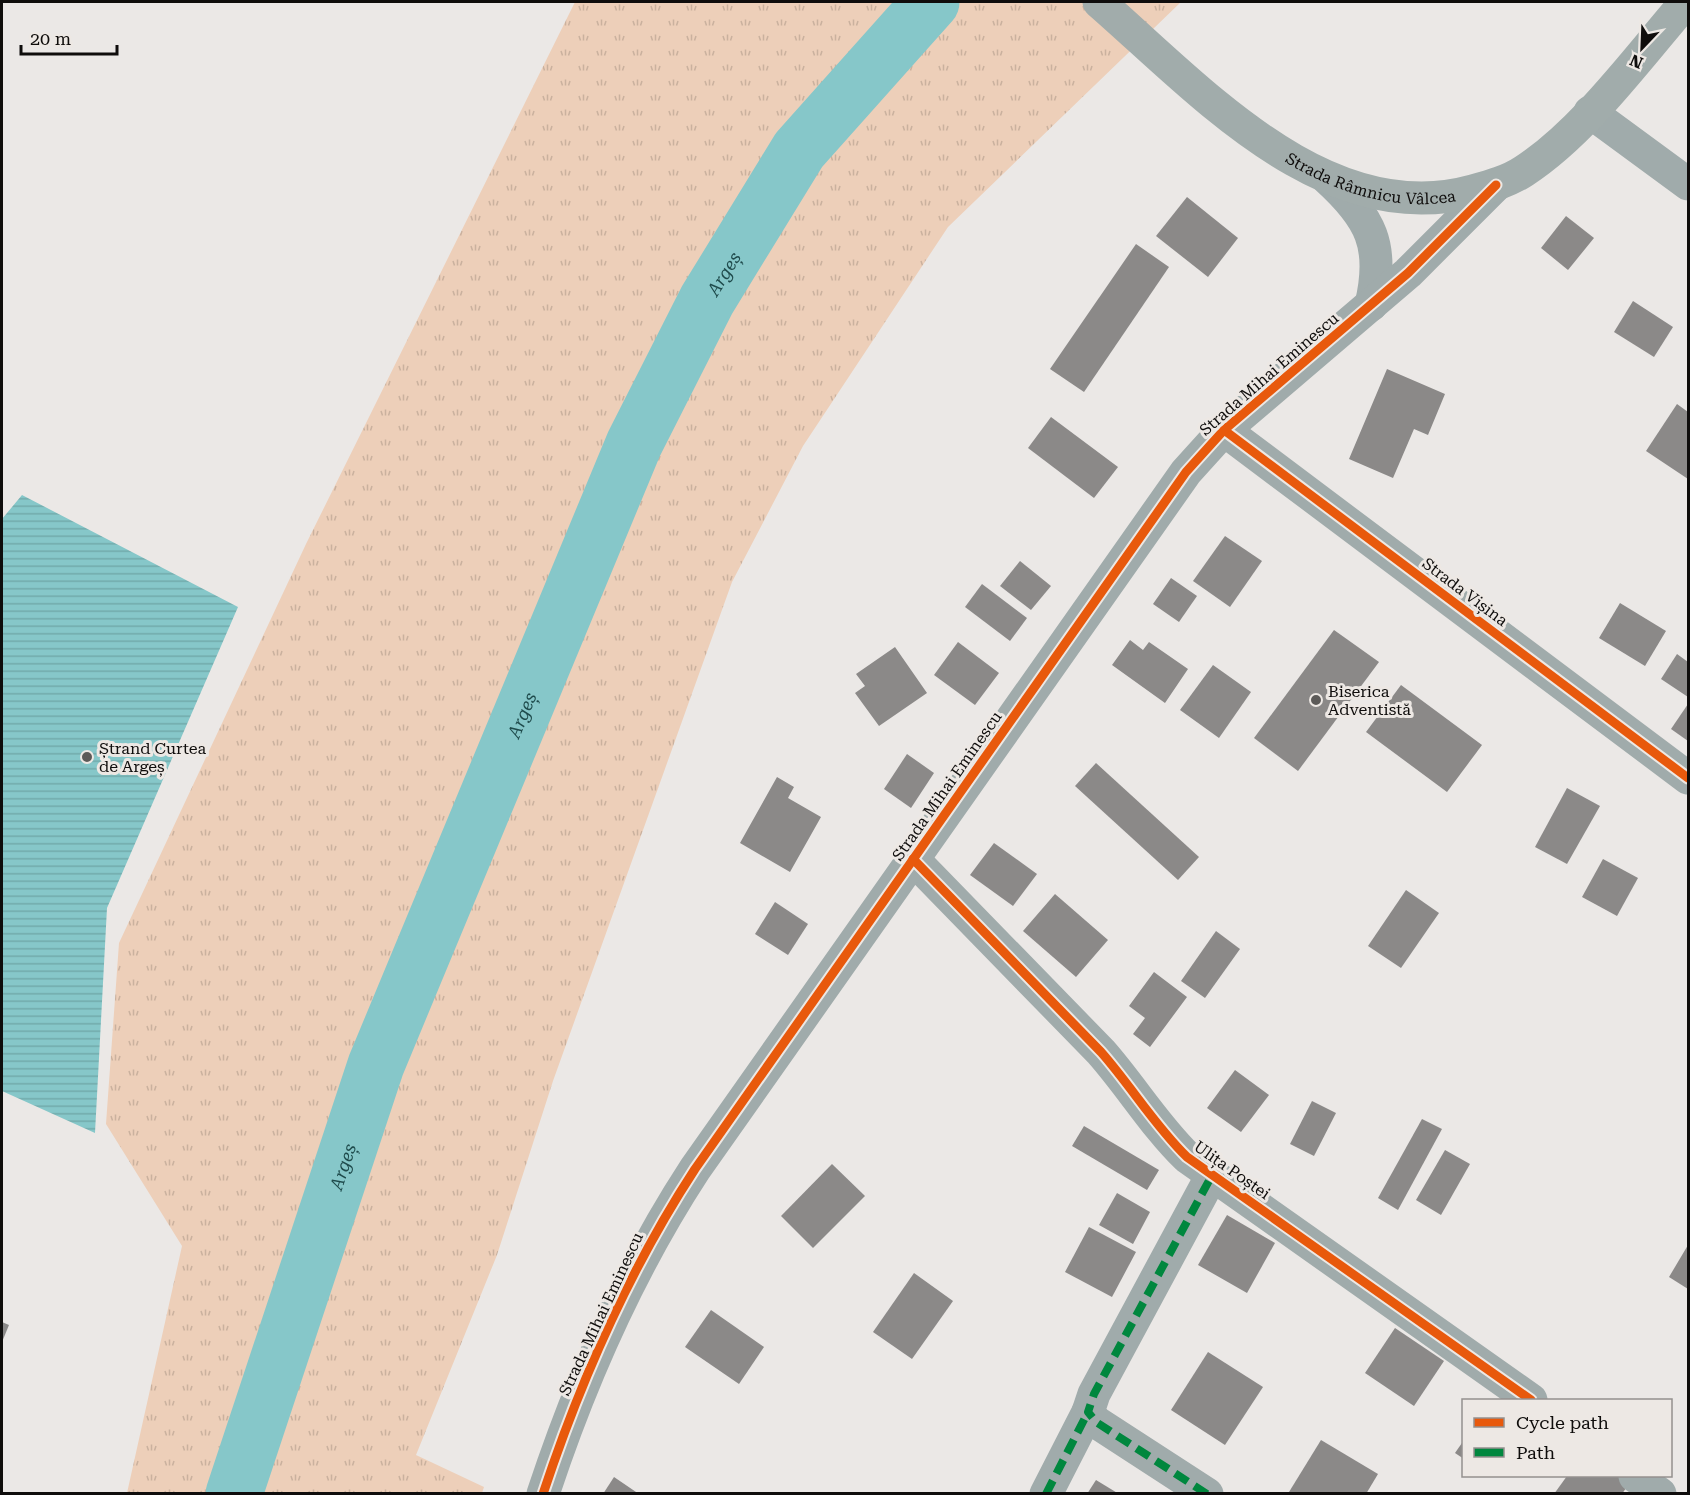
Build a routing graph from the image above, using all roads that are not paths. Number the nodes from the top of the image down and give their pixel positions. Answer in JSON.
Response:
{"nodes":[{"id":1,"x":1099,"y":2,"type":"edge"},
{"id":2,"x":1686,"y":2,"type":"edge"},
{"id":3,"x":1590,"y":112,"type":"junction"},
{"id":4,"x":1327,"y":178,"type":"junction"},
{"id":5,"x":1689,"y":184,"type":"edge"},
{"id":6,"x":1496,"y":185,"type":"junction"},
{"id":7,"x":1371,"y":305,"type":"junction"},
{"id":8,"x":1224,"y":430,"type":"junction"},
{"id":9,"x":1689,"y":778,"type":"edge"},
{"id":10,"x":913,"y":859,"type":"junction"},
{"id":11,"x":1212,"y":1175,"type":"junction"},
{"id":12,"x":1528,"y":1399,"type":"edge"},
{"id":13,"x":1088,"y":1412,"type":"junction"},
{"id":14,"x":1636,"y":1477,"type":"edge"},
{"id":15,"x":543,"y":1494,"type":"edge"},
{"id":16,"x":1046,"y":1494,"type":"edge"},
{"id":17,"x":1207,"y":1494,"type":"edge"},
{"id":18,"x":1660,"y":1494,"type":"edge"}],
"edges":[{"from":1,"to":4,"type":"main road","name":"Strada Râmnicu Vâlcea"},
{"from":2,"to":3,"type":"main road","name":"Strada Râmnicu Vâlcea"},
{"from":3,"to":5,"type":"street"},
{"from":3,"to":6,"type":"main road","name":"Strada Râmnicu Vâlcea"},
{"from":4,"to":6,"type":"main road","name":"Strada Râmnicu Vâlcea"},
{"from":4,"to":7,"type":"street"},
{"from":6,"to":7,"type":"street","name":"Strada Mihai Eminescu"},
{"from":7,"to":8,"type":"street","name":"Strada Mihai Eminescu"},
{"from":8,"to":9,"type":"street","name":"Strada Vișina"},
{"from":8,"to":10,"type":"street","name":"Strada Mihai Eminescu"},
{"from":10,"to":11,"type":"street","name":"Ulița Poștei"},
{"from":10,"to":15,"type":"street","name":"Strada Mihai Eminescu"},
{"from":11,"to":12,"type":"street","name":"Ulița Poștei"},
{"from":11,"to":13,"type":"street","name":"Ulița Poștei"},
{"from":13,"to":16,"type":"street","name":"Ulița Poștei"},
{"from":13,"to":17,"type":"street"},
{"from":14,"to":18,"type":"street"}]}
